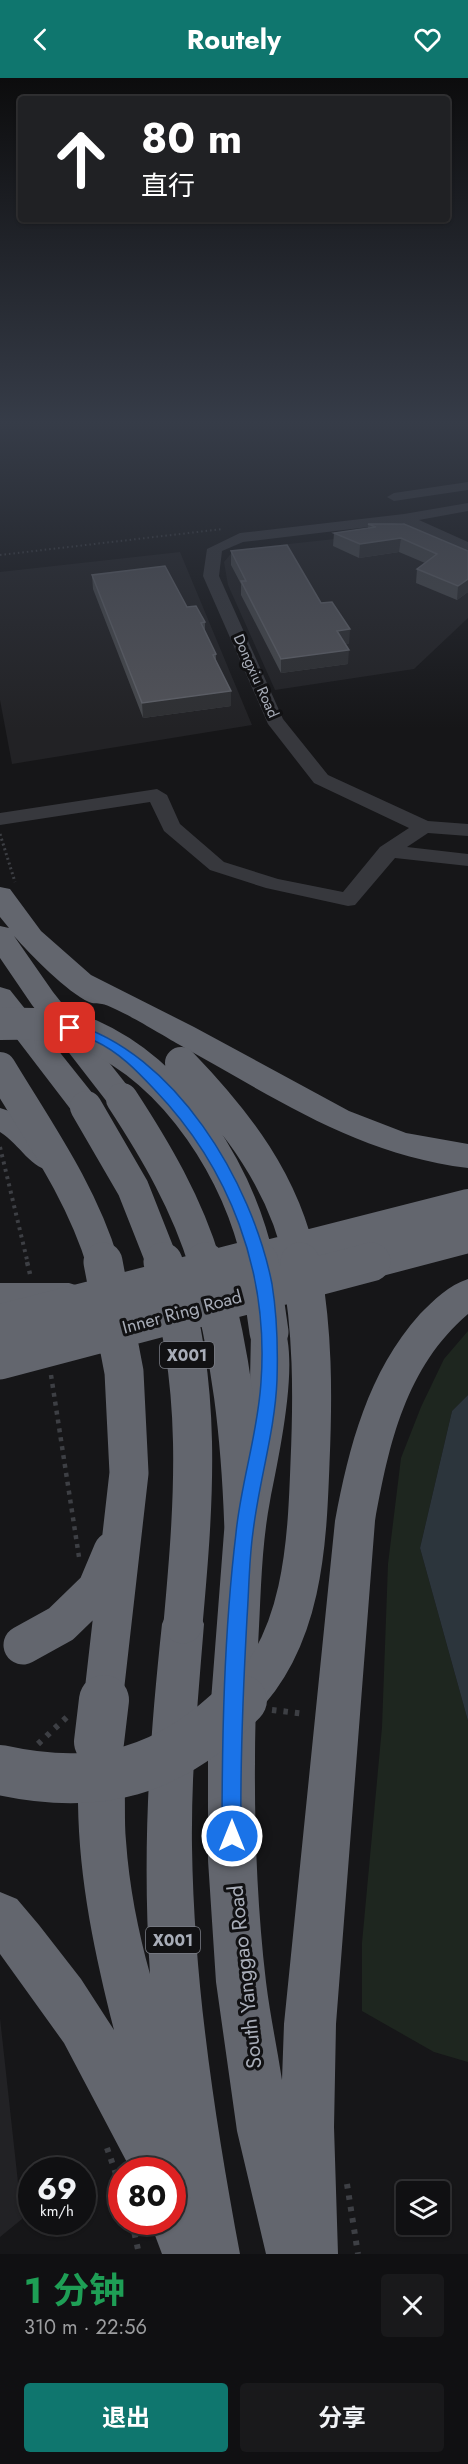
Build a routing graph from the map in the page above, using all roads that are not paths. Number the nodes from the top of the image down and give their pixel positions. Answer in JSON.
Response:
{"nodes":[{"id":1,"x":347,"y":526,"type":"edge"},
{"id":2,"x":417,"y":526,"type":"edge"},
{"id":3,"x":468,"y":547,"type":"edge"},
{"id":4,"x":0,"y":819,"type":"edge"},
{"id":5,"x":424,"y":827,"type":"junction"},
{"id":6,"x":468,"y":830,"type":"edge"},
{"id":7,"x":387,"y":851,"type":"junction"},
{"id":8,"x":468,"y":860,"type":"edge"},
{"id":9,"x":9,"y":892,"type":"edge"},
{"id":10,"x":0,"y":935,"type":"edge"},
{"id":11,"x":80,"y":981,"type":"junction"},
{"id":12,"x":0,"y":997,"type":"edge"},
{"id":13,"x":0,"y":1024,"type":"edge"},
{"id":14,"x":0,"y":1068,"type":"edge"},
{"id":15,"x":0,"y":1119,"type":"edge"},
{"id":16,"x":468,"y":1156,"type":"edge"},
{"id":17,"x":70,"y":1185,"type":"junction"},
{"id":18,"x":468,"y":1205,"type":"edge"},
{"id":19,"x":468,"y":1237,"type":"edge"},
{"id":20,"x":468,"y":1293,"type":"edge"},
{"id":21,"x":0,"y":1297,"type":"edge"},
{"id":22,"x":80,"y":1297,"type":"dead end"},
{"id":23,"x":0,"y":1324,"type":"edge"},
{"id":24,"x":0,"y":1360,"type":"edge"},
{"id":25,"x":54,"y":1363,"type":"road end"},
{"id":26,"x":0,"y":1375,"type":"edge"},
{"id":27,"x":129,"y":1473,"type":"junction"},
{"id":28,"x":244,"y":1532,"type":"junction"},
{"id":29,"x":11,"y":1648,"type":"edge"},
{"id":30,"x":0,"y":1770,"type":"edge"},
{"id":31,"x":0,"y":1916,"type":"edge"},
{"id":32,"x":153,"y":2157,"type":"edge"},
{"id":33,"x":183,"y":2235,"type":"edge"},
{"id":34,"x":190,"y":2254,"type":"edge"},
{"id":35,"x":199,"y":2254,"type":"edge"},
{"id":36,"x":212,"y":2254,"type":"edge"},
{"id":37,"x":294,"y":2254,"type":"edge"},
{"id":38,"x":310,"y":2254,"type":"edge"}],
"edges":[{"from":1,"to":5,"type":"street","name":"Dongxiu Road"},
{"from":2,"to":3,"type":"street"},
{"from":4,"to":7,"type":"street"},
{"from":5,"to":6,"type":"street","name":"Dongxiu Road"},
{"from":5,"to":7,"type":"street"},
{"from":7,"to":8,"type":"street"},
{"from":9,"to":11,"type":"highway"},
{"from":10,"to":28,"type":"highway","name":"South Yanggao Road","number":"X001","bridge":true},
{"from":11,"to":16,"type":"highway"},
{"from":11,"to":30,"type":"highway","bridge":true},
{"from":12,"to":36,"type":"highway","number":"X001","bridge":true},
{"from":13,"to":28,"type":"highway","bridge":true},
{"from":14,"to":17,"type":"highway","bridge":true},
{"from":15,"to":17,"type":"highway","bridge":true},
{"from":17,"to":27,"type":"highway","bridge":true},
{"from":18,"to":23,"type":"highway","name":"Inner Ring Road","bridge":true},
{"from":19,"to":24,"type":"highway","name":"Inner Ring Road","bridge":true},
{"from":20,"to":38,"type":"highway"},
{"from":21,"to":22,"type":"highway"},
{"from":25,"to":26,"type":"highway"},
{"from":27,"to":29,"type":"highway","bridge":true},
{"from":27,"to":35,"type":"highway","bridge":true},
{"from":28,"to":37,"type":"highway","name":"South Yanggao Road","number":"X001"},
{"from":31,"to":32,"type":"highway"},
{"from":33,"to":34,"type":"highway"}]}
